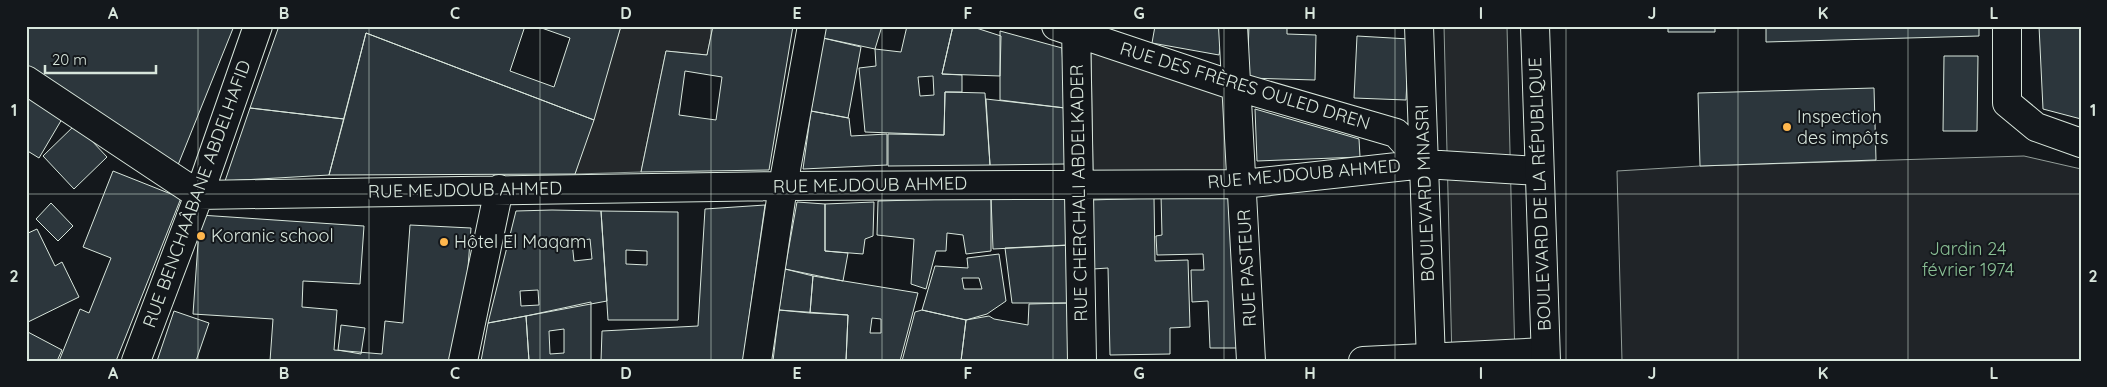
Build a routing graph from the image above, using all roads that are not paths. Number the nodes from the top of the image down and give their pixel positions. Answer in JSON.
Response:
{"nodes":[{"id":1,"x":258,"y":26,"type":"edge"},
{"id":2,"x":812,"y":26,"type":"edge"},
{"id":3,"x":1233,"y":26,"type":"edge"},
{"id":4,"x":1419,"y":26,"type":"edge"},
{"id":5,"x":1535,"y":26,"type":"edge"},
{"id":6,"x":2008,"y":26,"type":"edge"},
{"id":7,"x":1069,"y":28,"type":"edge"},
{"id":8,"x":26,"y":80,"type":"edge"},
{"id":9,"x":1235,"y":86,"type":"junction"},
{"id":10,"x":2081,"y":143,"type":"edge"},
{"id":11,"x":1424,"y":164,"type":"junction"},
{"id":12,"x":1539,"y":171,"type":"junction"},
{"id":13,"x":1080,"y":183,"type":"junction"},
{"id":14,"x":1243,"y":184,"type":"junction"},
{"id":15,"x":783,"y":186,"type":"junction"},
{"id":16,"x":499,"y":190,"type":"junction"},
{"id":17,"x":200,"y":195,"type":"junction"},
{"id":18,"x":1545,"y":356,"type":"edge"},
{"id":19,"x":1431,"y":359,"type":"edge"},
{"id":20,"x":136,"y":361,"type":"edge"},
{"id":21,"x":463,"y":361,"type":"edge"},
{"id":22,"x":757,"y":361,"type":"edge"},
{"id":23,"x":1082,"y":361,"type":"edge"},
{"id":24,"x":1251,"y":361,"type":"edge"},
{"id":25,"x":1363,"y":361,"type":"edge"}],
"edges":[{"from":1,"to":17,"type":"street","name":"RUE BENCHAÂBANE ABDELHAFID"},
{"from":2,"to":15,"type":"street"},
{"from":3,"to":9,"type":"street","name":"RUE PASTEUR"},
{"from":4,"to":11,"type":"street","name":"BOULEVARD MNASRI"},
{"from":5,"to":12,"type":"street","name":"BOULEVARD DE LA RÉPUBLIQUE"},
{"from":6,"to":10,"type":"street"},
{"from":7,"to":9,"type":"street","name":"RUE DES FRÈRES OULED DREN"},
{"from":7,"to":13,"type":"street","name":"RUE CHERCHALI ABDELKADER"},
{"from":8,"to":17,"type":"street"},
{"from":9,"to":11,"type":"street","name":"RUE DES FRÈRES OULED DREN"},
{"from":9,"to":14,"type":"street","name":"RUE PASTEUR"},
{"from":11,"to":12,"type":"street","name":"RUE MEJDOUB AHMED"},
{"from":11,"to":14,"type":"street","name":"RUE MEJDOUB AHMED"},
{"from":11,"to":19,"type":"street","name":"BOULEVARD MNASRI"},
{"from":12,"to":18,"type":"street","name":"BOULEVARD DE LA RÉPUBLIQUE"},
{"from":13,"to":14,"type":"street","name":"RUE MEJDOUB AHMED"},
{"from":13,"to":15,"type":"street","name":"RUE MEJDOUB AHMED"},
{"from":13,"to":23,"type":"street","name":"RUE CHERCHALI ABDELKADER"},
{"from":14,"to":24,"type":"street","name":"RUE PASTEUR"},
{"from":15,"to":16,"type":"street","name":"RUE MEJDOUB AHMED"},
{"from":15,"to":22,"type":"street"},
{"from":16,"to":17,"type":"street","name":"RUE MEJDOUB AHMED"},
{"from":16,"to":21,"type":"street"},
{"from":17,"to":20,"type":"street","name":"RUE BENCHAÂBANE ABDELHAFID"},
{"from":18,"to":19,"type":"street"},
{"from":19,"to":25,"type":"street"}]}
